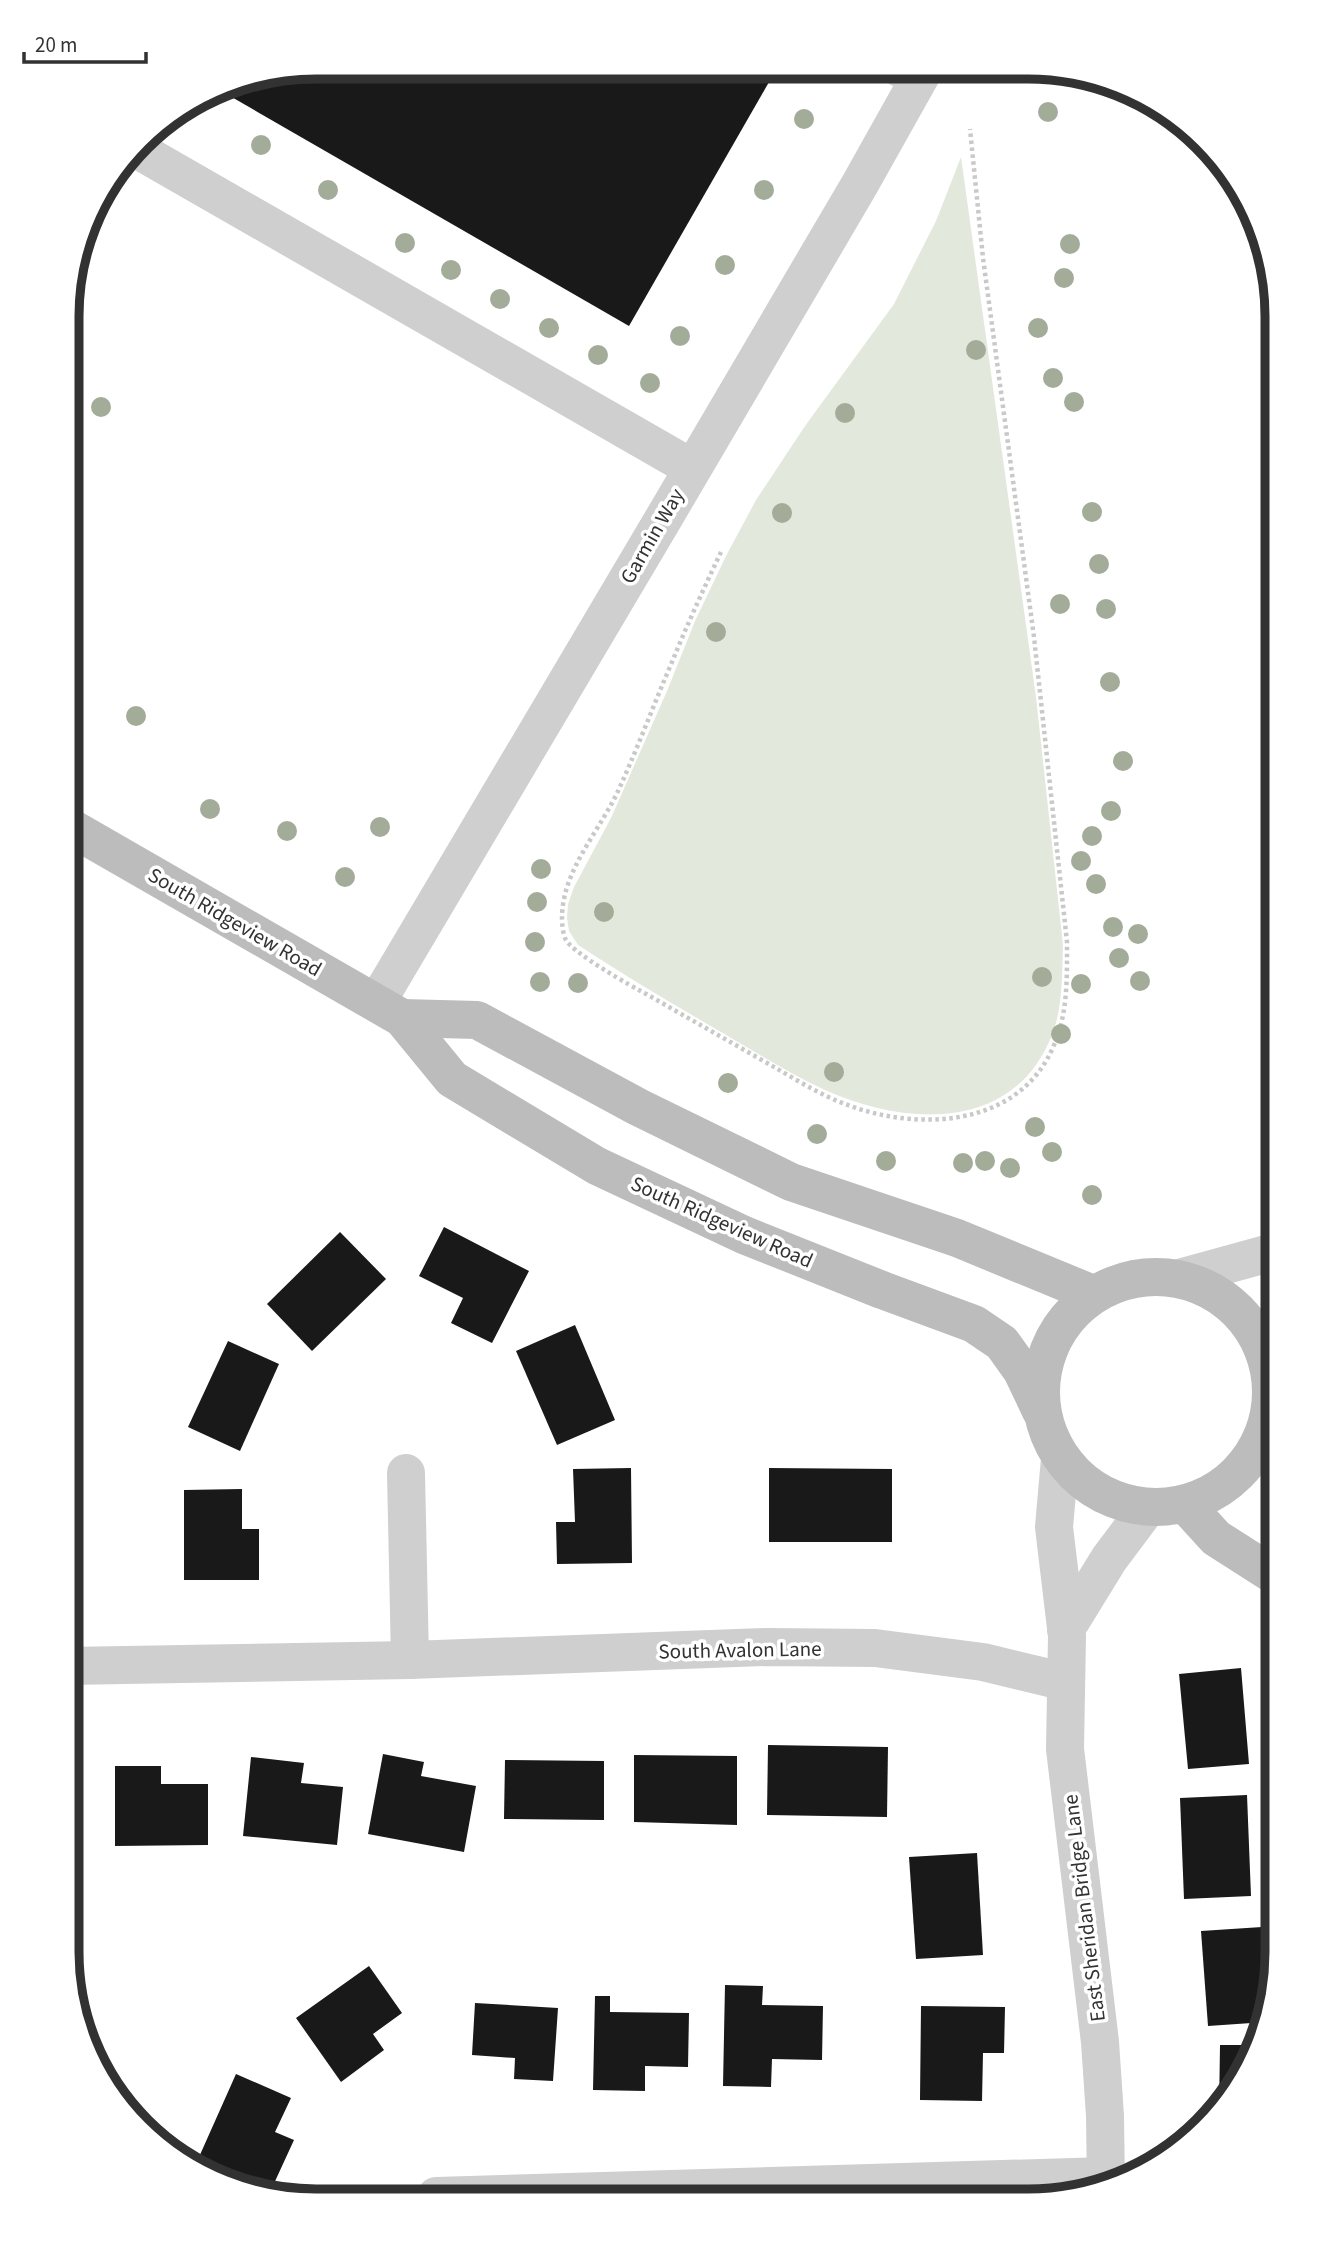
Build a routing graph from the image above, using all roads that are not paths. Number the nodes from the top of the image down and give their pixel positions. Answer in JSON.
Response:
{"nodes":[{"id":1,"x":918,"y":79,"type":"edge"},
{"id":2,"x":144,"y":153,"type":"edge"},
{"id":3,"x":692,"y":468,"type":"junction"},
{"id":4,"x":79,"y":832,"type":"edge"},
{"id":5,"x":390,"y":1010,"type":"junction"},
{"id":6,"x":1265,"y":1254,"type":"edge"},
{"id":7,"x":1179,"y":1278,"type":"junction"},
{"id":8,"x":1093,"y":1294,"type":"junction"},
{"id":9,"x":1265,"y":1350,"type":"edge"},
{"id":10,"x":1041,"y":1411,"type":"junction"},
{"id":11,"x":1265,"y":1447,"type":"edge"},
{"id":12,"x":1060,"y":1459,"type":"junction"},
{"id":13,"x":406,"y":1473,"type":"dead end"},
{"id":14,"x":1166,"y":1506,"type":"junction"},
{"id":15,"x":1265,"y":1569,"type":"edge"},
{"id":16,"x":1066,"y":1629,"type":"junction"},
{"id":17,"x":410,"y":1660,"type":"junction"},
{"id":18,"x":79,"y":1666,"type":"edge"},
{"id":19,"x":1066,"y":1682,"type":"junction"},
{"id":20,"x":1106,"y":2175,"type":"edge"},
{"id":21,"x":1087,"y":2181,"type":"edge"},
{"id":22,"x":749,"y":2189,"type":"edge"}],
"edges":[{"from":1,"to":3,"type":"street","name":"Garmin Way"},
{"from":2,"to":3,"type":"street"},
{"from":3,"to":5,"type":"street","name":"Garmin Way"},
{"from":4,"to":5,"type":"main road","name":"South Ridgeview Road"},
{"from":5,"to":8,"type":"main road","name":"South Ridgeview Road"},
{"from":5,"to":10,"type":"main road","name":"South Ridgeview Road"},
{"from":6,"to":7,"type":"street"},
{"from":7,"to":8,"type":"main road"},
{"from":7,"to":9,"type":"main road"},
{"from":8,"to":10,"type":"main road"},
{"from":10,"to":12,"type":"main road"},
{"from":11,"to":14,"type":"main road"},
{"from":12,"to":14,"type":"main road"},
{"from":12,"to":16,"type":"street","name":"East Sheridan Bridge Lane"},
{"from":13,"to":17,"type":"street"},
{"from":14,"to":15,"type":"main road"},
{"from":14,"to":16,"type":"street"},
{"from":16,"to":19,"type":"street","name":"East Sheridan Bridge Lane"},
{"from":17,"to":18,"type":"street","name":"South Avalon Lane"},
{"from":17,"to":19,"type":"street","name":"South Avalon Lane"},
{"from":19,"to":20,"type":"street","name":"East Sheridan Bridge Lane"},
{"from":21,"to":22,"type":"street"}]}
